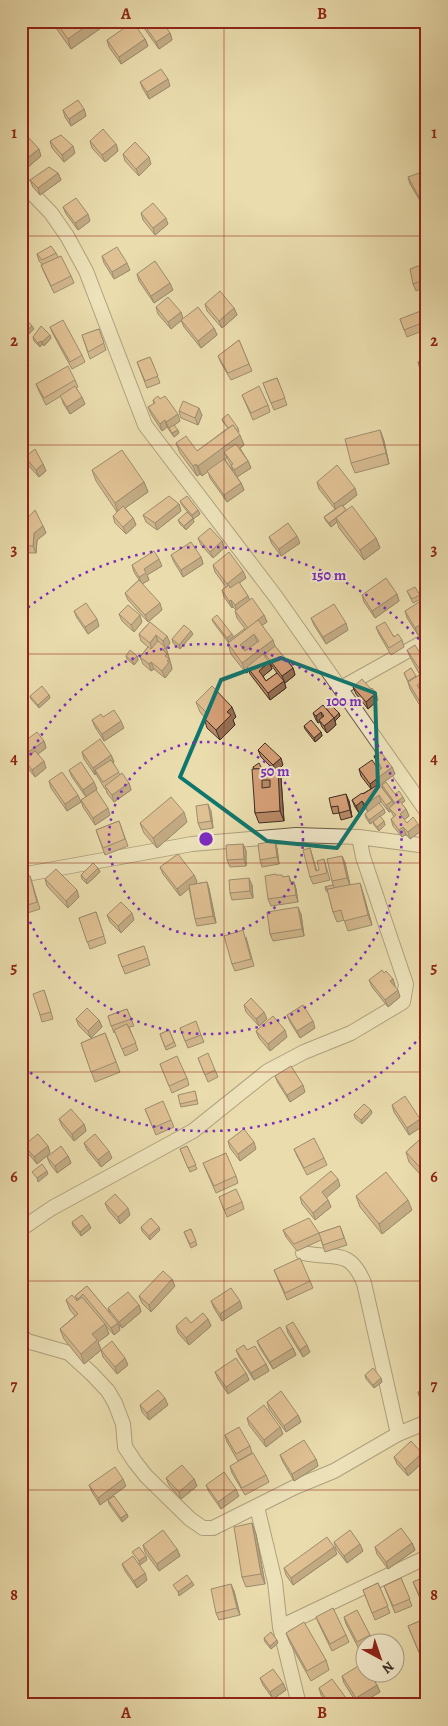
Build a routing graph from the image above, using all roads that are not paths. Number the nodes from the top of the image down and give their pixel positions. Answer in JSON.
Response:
{"nodes":[{"id":1,"x":21,"y":182,"type":"edge"},
{"id":2,"x":427,"y":640,"type":"edge"},
{"id":3,"x":340,"y":688,"type":"junction"},
{"id":4,"x":427,"y":812,"type":"edge"},
{"id":5,"x":359,"y":837,"type":"junction"},
{"id":6,"x":427,"y":846,"type":"edge"},
{"id":7,"x":21,"y":875,"type":"edge"},
{"id":8,"x":21,"y":1229,"type":"edge"},
{"id":9,"x":303,"y":1253,"type":"dead end"},
{"id":10,"x":21,"y":1336,"type":"edge"},
{"id":11,"x":427,"y":1422,"type":"edge"},
{"id":12,"x":398,"y":1434,"type":"junction"},
{"id":13,"x":257,"y":1507,"type":"junction"},
{"id":14,"x":427,"y":1557,"type":"edge"},
{"id":15,"x":280,"y":1627,"type":"junction"},
{"id":16,"x":299,"y":1705,"type":"edge"}],
"edges":[{"from":1,"to":3,"type":"street"},
{"from":2,"to":3,"type":"street"},
{"from":3,"to":4,"type":"street"},
{"from":5,"to":6,"type":"street"},
{"from":5,"to":7,"type":"street"},
{"from":5,"to":8,"type":"street"},
{"from":9,"to":12,"type":"street"},
{"from":10,"to":13,"type":"street"},
{"from":11,"to":12,"type":"street"},
{"from":12,"to":13,"type":"street"},
{"from":13,"to":15,"type":"street"},
{"from":14,"to":15,"type":"street"},
{"from":15,"to":16,"type":"street"}]}
